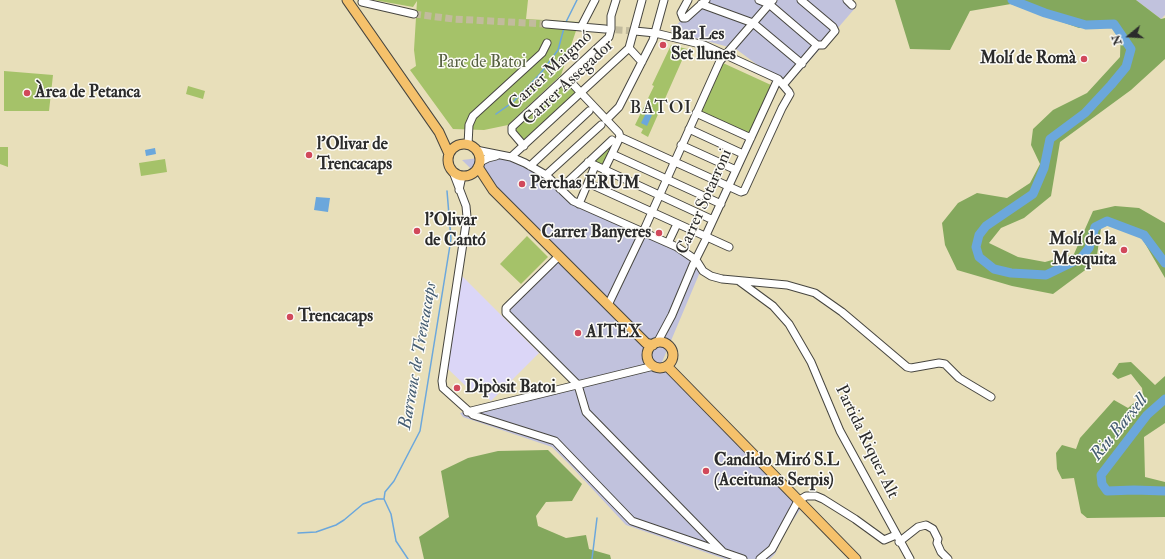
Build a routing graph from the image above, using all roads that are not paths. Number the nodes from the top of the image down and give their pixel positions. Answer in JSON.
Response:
{"nodes":[{"id":1,"x":347,"y":0,"type":"edge"},
{"id":2,"x":595,"y":0,"type":"edge"},
{"id":3,"x":616,"y":0,"type":"edge"},
{"id":4,"x":642,"y":0,"type":"edge"},
{"id":5,"x":664,"y":0,"type":"edge"},
{"id":6,"x":688,"y":0,"type":"edge"},
{"id":7,"x":759,"y":0,"type":"edge"},
{"id":8,"x":801,"y":0,"type":"edge"},
{"id":9,"x":362,"y":2,"type":"dead end"},
{"id":10,"x":703,"y":2,"type":"edge"},
{"id":11,"x":771,"y":2,"type":"edge"},
{"id":12,"x":414,"y":14,"type":"tunnel mouth"},
{"id":13,"x":753,"y":23,"type":"junction"},
{"id":14,"x":546,"y":24,"type":"tunnel mouth"},
{"id":15,"x":581,"y":27,"type":"junction"},
{"id":16,"x":605,"y":29,"type":"tunnel mouth"},
{"id":17,"x":635,"y":31,"type":"tunnel mouth"},
{"id":18,"x":655,"y":33,"type":"junction"},
{"id":19,"x":547,"y":43,"type":"dead end"},
{"id":20,"x":817,"y":45,"type":"junction"},
{"id":21,"x":629,"y":48,"type":"junction"},
{"id":22,"x":725,"y":54,"type":"junction"},
{"id":23,"x":642,"y":62,"type":"junction"},
{"id":24,"x":802,"y":64,"type":"junction"},
{"id":25,"x":566,"y":77,"type":"junction"},
{"id":26,"x":781,"y":82,"type":"junction"},
{"id":27,"x":581,"y":93,"type":"junction"},
{"id":28,"x":589,"y":111,"type":"dead end"},
{"id":29,"x":696,"y":113,"type":"junction"},
{"id":30,"x":603,"y":122,"type":"junction"},
{"id":31,"x":689,"y":129,"type":"junction"},
{"id":32,"x":439,"y":132,"type":"junction"},
{"id":33,"x":620,"y":138,"type":"junction"},
{"id":34,"x":751,"y":138,"type":"junction"},
{"id":35,"x":612,"y":140,"type":"dead end"},
{"id":36,"x":468,"y":145,"type":"junction"},
{"id":37,"x":682,"y":145,"type":"junction"},
{"id":38,"x":457,"y":146,"type":"junction"},
{"id":39,"x":524,"y":146,"type":"junction"},
{"id":40,"x":476,"y":150,"type":"junction"},
{"id":41,"x":449,"y":154,"type":"junction"},
{"id":42,"x":612,"y":154,"type":"junction"},
{"id":43,"x":743,"y":154,"type":"junction"},
{"id":44,"x":514,"y":155,"type":"junction"},
{"id":45,"x":500,"y":156,"type":"junction"},
{"id":46,"x":588,"y":162,"type":"junction"},
{"id":47,"x":674,"y":162,"type":"junction"},
{"id":48,"x":479,"y":165,"type":"junction"},
{"id":49,"x":530,"y":166,"type":"junction"},
{"id":50,"x":595,"y":166,"type":"junction"},
{"id":51,"x":604,"y":170,"type":"junction"},
{"id":52,"x":736,"y":170,"type":"junction"},
{"id":53,"x":453,"y":172,"type":"junction"},
{"id":54,"x":546,"y":175,"type":"junction"},
{"id":55,"x":465,"y":176,"type":"junction"},
{"id":56,"x":666,"y":179,"type":"junction"},
{"id":57,"x":588,"y":183,"type":"junction"},
{"id":58,"x":728,"y":187,"type":"junction"},
{"id":59,"x":560,"y":189,"type":"junction"},
{"id":60,"x":460,"y":190,"type":"junction"},
{"id":61,"x":493,"y":190,"type":"junction"},
{"id":62,"x":659,"y":195,"type":"junction"},
{"id":63,"x":579,"y":204,"type":"junction"},
{"id":64,"x":721,"y":204,"type":"junction"},
{"id":65,"x":652,"y":212,"type":"junction"},
{"id":66,"x":713,"y":220,"type":"junction"},
{"id":67,"x":677,"y":224,"type":"junction"},
{"id":68,"x":643,"y":232,"type":"junction"},
{"id":69,"x":707,"y":237,"type":"junction"},
{"id":70,"x":668,"y":243,"type":"junction"},
{"id":71,"x":729,"y":247,"type":"dead end"},
{"id":72,"x":559,"y":256,"type":"junction"},
{"id":73,"x":696,"y":260,"type":"junction"},
{"id":74,"x":737,"y":280,"type":"junction"},
{"id":75,"x":608,"y":305,"type":"junction"},
{"id":76,"x":655,"y":344,"type":"junction"},
{"id":77,"x":650,"y":366,"type":"junction"},
{"id":78,"x":670,"y":366,"type":"junction"},
{"id":79,"x":578,"y":385,"type":"junction"},
{"id":80,"x":991,"y":397,"type":"dead end"},
{"id":81,"x":468,"y":412,"type":"junction"},
{"id":82,"x":798,"y":500,"type":"junction"},
{"id":83,"x":898,"y":538,"type":"junction"},
{"id":84,"x":724,"y":552,"type":"junction"},
{"id":85,"x":743,"y":559,"type":"edge"},
{"id":86,"x":760,"y":559,"type":"edge"},
{"id":87,"x":856,"y":559,"type":"edge"},
{"id":88,"x":910,"y":559,"type":"edge"},
{"id":89,"x":948,"y":559,"type":"edge"}],
"edges":[{"from":1,"to":32,"type":"main road"},
{"from":2,"to":15,"type":"street"},
{"from":3,"to":25,"type":"street","name":"Carrer Maigmó"},
{"from":4,"to":21,"type":"street","name":"Carrer Assegador"},
{"from":5,"to":18,"type":"street"},
{"from":6,"to":10,"type":"street"},
{"from":7,"to":11,"type":"street"},
{"from":8,"to":20,"type":"street","name":"Carrer Sotarroni"},
{"from":9,"to":12,"type":"street"},
{"from":10,"to":13,"type":"street"},
{"from":11,"to":13,"type":"street"},
{"from":11,"to":20,"type":"street"},
{"from":13,"to":22,"type":"street"},
{"from":13,"to":24,"type":"street"},
{"from":14,"to":15,"type":"street"},
{"from":15,"to":16,"type":"street"},
{"from":17,"to":18,"type":"street"},
{"from":18,"to":22,"type":"street"},
{"from":18,"to":23,"type":"street"},
{"from":19,"to":36,"type":"street"},
{"from":20,"to":24,"type":"street","name":"Carrer Sotarroni"},
{"from":21,"to":23,"type":"street"},
{"from":21,"to":27,"type":"street","name":"Carrer Assegador"},
{"from":22,"to":26,"type":"street"},
{"from":22,"to":29,"type":"street"},
{"from":23,"to":30,"type":"street"},
{"from":24,"to":26,"type":"street","name":"Carrer Sotarroni"},
{"from":25,"to":27,"type":"street"},
{"from":25,"to":39,"type":"street","name":"Carrer Maigmó"},
{"from":26,"to":34,"type":"street","name":"Carrer Sotarroni"},
{"from":26,"to":58,"type":"street"},
{"from":27,"to":30,"type":"street"},
{"from":27,"to":39,"type":"street","name":"Carrer Assegador"},
{"from":28,"to":49,"type":"street"},
{"from":29,"to":31,"type":"street"},
{"from":29,"to":34,"type":"street"},
{"from":30,"to":33,"type":"street"},
{"from":30,"to":54,"type":"street"},
{"from":31,"to":37,"type":"street"},
{"from":31,"to":43,"type":"street"},
{"from":32,"to":38,"type":"main road"},
{"from":32,"to":41,"type":"main road"},
{"from":33,"to":42,"type":"street"},
{"from":33,"to":47,"type":"street"},
{"from":34,"to":43,"type":"street","name":"Carrer Sotarroni"},
{"from":35,"to":46,"type":"street"},
{"from":36,"to":38,"type":"main road"},
{"from":36,"to":40,"type":"main road"},
{"from":37,"to":47,"type":"street"},
{"from":37,"to":52,"type":"street"},
{"from":38,"to":41,"type":"main road"},
{"from":39,"to":44,"type":"street","name":"Carrer Assegador"},
{"from":40,"to":45,"type":"street"},
{"from":40,"to":48,"type":"main road"},
{"from":41,"to":53,"type":"main road"},
{"from":42,"to":51,"type":"street"},
{"from":42,"to":56,"type":"street"},
{"from":43,"to":52,"type":"street","name":"Carrer Sotarroni"},
{"from":44,"to":45,"type":"street"},
{"from":44,"to":49,"type":"street"},
{"from":45,"to":48,"type":"street"},
{"from":46,"to":50,"type":"street"},
{"from":46,"to":59,"type":"street"},
{"from":47,"to":56,"type":"street"},
{"from":47,"to":58,"type":"street"},
{"from":48,"to":55,"type":"main road"},
{"from":48,"to":61,"type":"main road"},
{"from":49,"to":54,"type":"street"},
{"from":50,"to":51,"type":"street"},
{"from":50,"to":57,"type":"street"},
{"from":51,"to":62,"type":"street"},
{"from":52,"to":58,"type":"street","name":"Carrer Sotarroni"},
{"from":53,"to":55,"type":"main road"},
{"from":53,"to":60,"type":"street"},
{"from":54,"to":59,"type":"street"},
{"from":55,"to":60,"type":"street"},
{"from":55,"to":61,"type":"main road"},
{"from":56,"to":62,"type":"street"},
{"from":56,"to":64,"type":"street"},
{"from":57,"to":63,"type":"street"},
{"from":57,"to":65,"type":"street"},
{"from":58,"to":64,"type":"street","name":"Carrer Sotarroni"},
{"from":59,"to":63,"type":"street"},
{"from":60,"to":81,"type":"street"},
{"from":61,"to":72,"type":"main road"},
{"from":62,"to":65,"type":"street"},
{"from":62,"to":66,"type":"street"},
{"from":63,"to":68,"type":"street"},
{"from":64,"to":66,"type":"street","name":"Carrer Sotarroni"},
{"from":65,"to":67,"type":"street"},
{"from":65,"to":68,"type":"street"},
{"from":66,"to":69,"type":"street","name":"Carrer Sotarroni"},
{"from":67,"to":69,"type":"street"},
{"from":67,"to":70,"type":"street"},
{"from":68,"to":70,"type":"street"},
{"from":68,"to":75,"type":"street"},
{"from":69,"to":71,"type":"street"},
{"from":69,"to":73,"type":"street","name":"Carrer Sotarroni"},
{"from":70,"to":73,"type":"street"},
{"from":72,"to":75,"type":"main road"},
{"from":72,"to":79,"type":"street"},
{"from":73,"to":74,"type":"street"},
{"from":73,"to":76,"type":"street","name":"Carrer Sotarroni"},
{"from":74,"to":80,"type":"street"},
{"from":74,"to":83,"type":"street","name":"Partida Riquer Alt"},
{"from":75,"to":76,"type":"main road"},
{"from":76,"to":77,"type":"main road"},
{"from":76,"to":78,"type":"main road"},
{"from":77,"to":78,"type":"main road"},
{"from":77,"to":79,"type":"street"},
{"from":78,"to":82,"type":"main road"},
{"from":79,"to":81,"type":"street"},
{"from":79,"to":84,"type":"street"},
{"from":81,"to":84,"type":"street"},
{"from":82,"to":83,"type":"street"},
{"from":82,"to":86,"type":"street"},
{"from":82,"to":87,"type":"main road"},
{"from":83,"to":88,"type":"street","name":"Partida Riquer Alt"},
{"from":83,"to":89,"type":"street"},
{"from":84,"to":85,"type":"street"}]}
